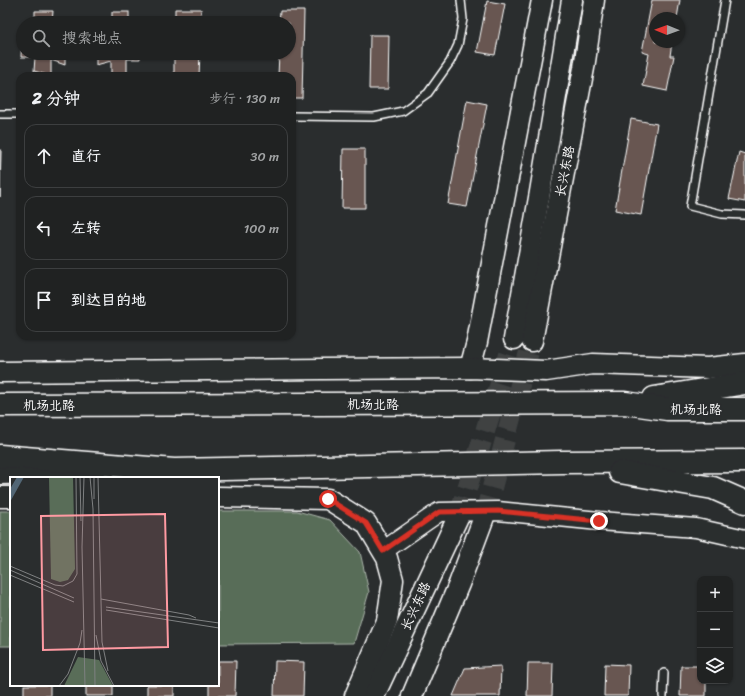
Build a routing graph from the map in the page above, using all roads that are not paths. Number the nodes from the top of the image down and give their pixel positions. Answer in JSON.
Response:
{"nodes":[{"id":1,"x":461,"y":0,"type":"edge"},
{"id":2,"x":542,"y":0,"type":"edge"},
{"id":3,"x":572,"y":0,"type":"edge"},
{"id":4,"x":594,"y":0,"type":"edge"},
{"id":5,"x":724,"y":0,"type":"edge"},
{"id":6,"x":0,"y":114,"type":"edge"},
{"id":7,"x":16,"y":114,"type":"edge"},
{"id":8,"x":296,"y":116,"type":"edge"},
{"id":9,"x":745,"y":215,"type":"edge"},
{"id":10,"x":745,"y":364,"type":"edge"},
{"id":11,"x":470,"y":368,"type":"junction"},
{"id":12,"x":0,"y":372,"type":"edge"},
{"id":13,"x":745,"y":383,"type":"edge"},
{"id":14,"x":625,"y":403,"type":"junction"},
{"id":15,"x":0,"y":405,"type":"edge"},
{"id":16,"x":745,"y":409,"type":"edge"},
{"id":17,"x":0,"y":456,"type":"edge"},
{"id":18,"x":745,"y":461,"type":"edge"},
{"id":19,"x":562,"y":462,"type":"junction"},
{"id":20,"x":174,"y":470,"type":"junction"},
{"id":21,"x":0,"y":473,"type":"edge"},
{"id":22,"x":219,"y":497,"type":"edge"},
{"id":23,"x":745,"y":502,"type":"edge"},
{"id":24,"x":458,"y":517,"type":"tunnel mouth"},
{"id":25,"x":484,"y":517,"type":"tunnel mouth"},
{"id":26,"x":745,"y":539,"type":"edge"},
{"id":27,"x":383,"y":551,"type":"junction"},
{"id":28,"x":664,"y":674,"type":"dead end"},
{"id":29,"x":355,"y":696,"type":"edge"},
{"id":30,"x":374,"y":696,"type":"edge"},
{"id":31,"x":412,"y":696,"type":"edge"},
{"id":32,"x":663,"y":696,"type":"edge"}],
"edges":[{"from":1,"to":8,"type":"lane"},
{"from":2,"to":11,"type":"main road"},
{"from":3,"to":4,"type":"main road","name":"长兴东路"},
{"from":5,"to":9,"type":"lane"},
{"from":6,"to":7,"type":"lane"},
{"from":10,"to":11,"type":"main road"},
{"from":11,"to":12,"type":"main road"},
{"from":13,"to":14,"type":"main road"},
{"from":14,"to":15,"type":"main road","name":"机场北路"},
{"from":14,"to":16,"type":"main road","name":"机场北路"},
{"from":17,"to":20,"type":"main road"},
{"from":18,"to":19,"type":"main road"},
{"from":19,"to":20,"type":"main road"},
{"from":19,"to":23,"type":"main road"},
{"from":20,"to":21,"type":"main road"},
{"from":22,"to":27,"type":"main road"},
{"from":24,"to":30,"type":"main road","name":"长兴东路"},
{"from":25,"to":31,"type":"main road"},
{"from":26,"to":27,"type":"street"},
{"from":27,"to":29,"type":"main road"},
{"from":28,"to":32,"type":"lane"}]}
